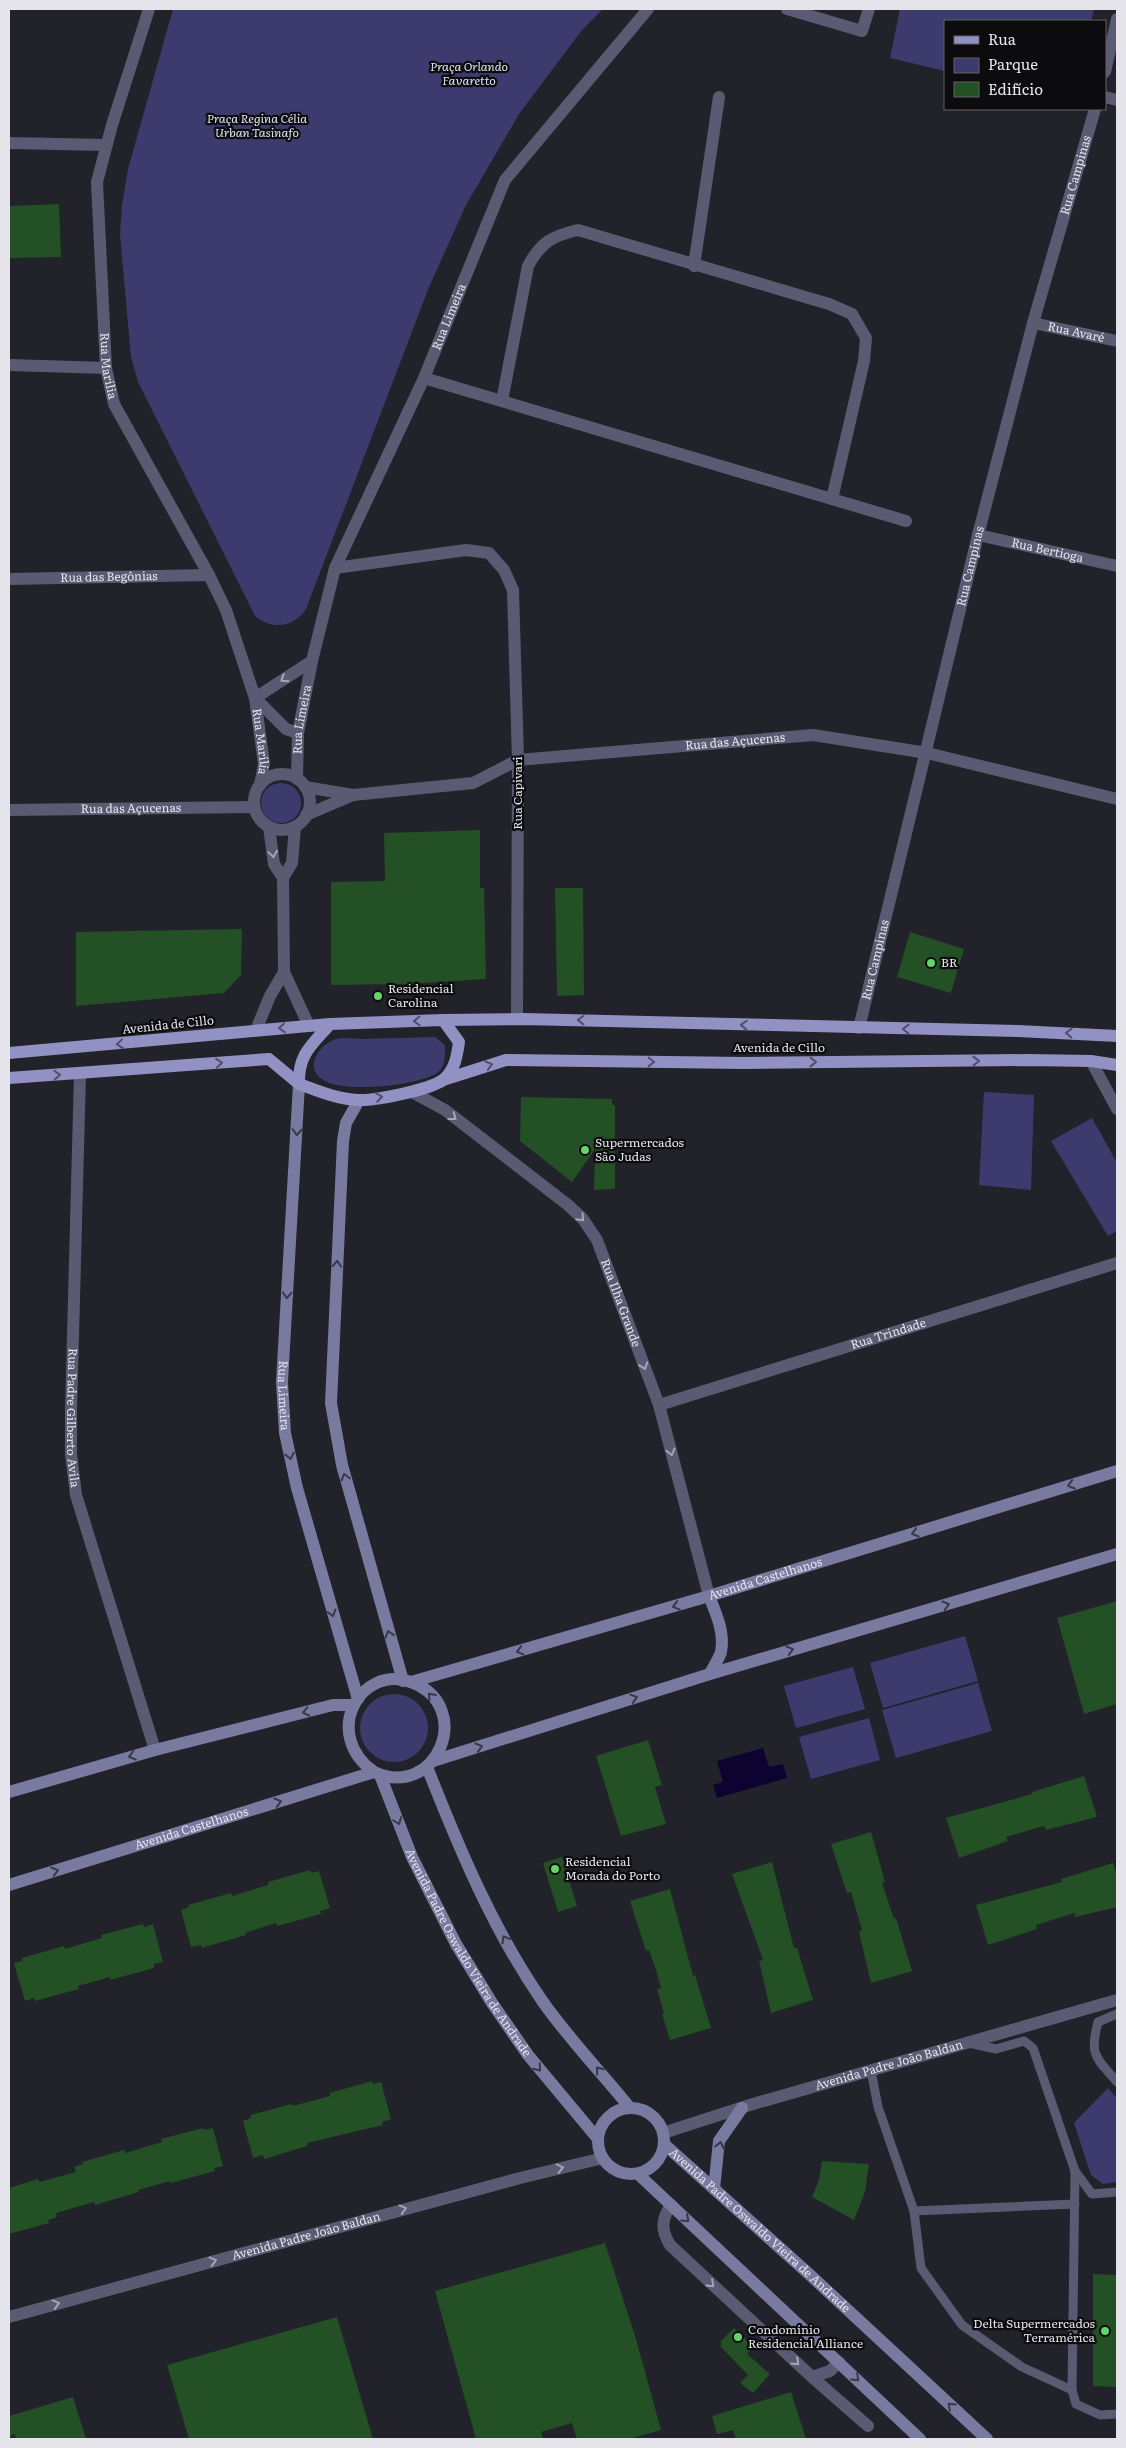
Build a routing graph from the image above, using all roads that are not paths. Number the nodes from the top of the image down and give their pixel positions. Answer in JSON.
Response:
{"nodes":[{"id":1,"x":149,"y":9,"type":"edge"},
{"id":2,"x":648,"y":9,"type":"edge"},
{"id":3,"x":787,"y":9,"type":"edge"},
{"id":4,"x":869,"y":9,"type":"edge"},
{"id":5,"x":1117,"y":19,"type":"edge"},
{"id":6,"x":1106,"y":68,"type":"edge"},
{"id":7,"x":719,"y":97,"type":"dead end"},
{"id":8,"x":1095,"y":110,"type":"edge"},
{"id":9,"x":9,"y":143,"type":"edge"},
{"id":10,"x":106,"y":145,"type":"junction"},
{"id":11,"x":694,"y":266,"type":"junction"},
{"id":12,"x":1033,"y":323,"type":"junction"},
{"id":13,"x":1117,"y":341,"type":"edge"},
{"id":14,"x":9,"y":364,"type":"edge"},
{"id":15,"x":106,"y":368,"type":"junction"},
{"id":16,"x":424,"y":378,"type":"junction"},
{"id":17,"x":502,"y":401,"type":"junction"},
{"id":18,"x":832,"y":499,"type":"junction"},
{"id":19,"x":906,"y":520,"type":"dead end"},
{"id":20,"x":978,"y":535,"type":"junction"},
{"id":21,"x":1117,"y":566,"type":"edge"},
{"id":22,"x":335,"y":568,"type":"junction"},
{"id":23,"x":209,"y":575,"type":"junction"},
{"id":24,"x":9,"y":579,"type":"edge"},
{"id":25,"x":312,"y":661,"type":"junction"},
{"id":26,"x":255,"y":698,"type":"junction"},
{"id":27,"x":298,"y":732,"type":"junction"},
{"id":28,"x":927,"y":753,"type":"junction"},
{"id":29,"x":518,"y":760,"type":"junction"},
{"id":30,"x":301,"y":783,"type":"junction"},
{"id":31,"x":260,"y":785,"type":"junction"},
{"id":32,"x":352,"y":795,"type":"junction"},
{"id":33,"x":1117,"y":800,"type":"edge"},
{"id":34,"x":254,"y":807,"type":"junction"},
{"id":35,"x":9,"y":810,"type":"edge"},
{"id":36,"x":306,"y":815,"type":"junction"},
{"id":37,"x":269,"y":827,"type":"junction"},
{"id":38,"x":294,"y":827,"type":"junction"},
{"id":39,"x":283,"y":878,"type":"junction"},
{"id":40,"x":284,"y":972,"type":"junction"},
{"id":41,"x":517,"y":1019,"type":"junction"},
{"id":42,"x":443,"y":1020,"type":"junction"},
{"id":43,"x":330,"y":1024,"type":"junction"},
{"id":44,"x":309,"y":1026,"type":"junction"},
{"id":45,"x":859,"y":1028,"type":"junction"},
{"id":46,"x":256,"y":1030,"type":"junction"},
{"id":47,"x":1117,"y":1036,"type":"edge"},
{"id":48,"x":9,"y":1053,"type":"edge"},
{"id":49,"x":1092,"y":1061,"type":"junction"},
{"id":50,"x":1117,"y":1065,"type":"edge"},
{"id":51,"x":80,"y":1074,"type":"junction"},
{"id":52,"x":9,"y":1078,"type":"edge"},
{"id":53,"x":443,"y":1080,"type":"junction"},
{"id":54,"x":299,"y":1084,"type":"junction"},
{"id":55,"x":412,"y":1092,"type":"junction"},
{"id":56,"x":359,"y":1100,"type":"junction"},
{"id":57,"x":1117,"y":1109,"type":"edge"},
{"id":58,"x":1117,"y":1263,"type":"edge"},
{"id":59,"x":659,"y":1405,"type":"junction"},
{"id":60,"x":1117,"y":1471,"type":"edge"},
{"id":61,"x":1117,"y":1554,"type":"edge"},
{"id":62,"x":709,"y":1596,"type":"junction"},
{"id":63,"x":710,"y":1674,"type":"junction"},
{"id":64,"x":407,"y":1681,"type":"junction"},
{"id":65,"x":356,"y":1702,"type":"junction"},
{"id":66,"x":155,"y":1750,"type":"junction"},
{"id":67,"x":430,"y":1764,"type":"junction"},
{"id":68,"x":377,"y":1774,"type":"junction"},
{"id":69,"x":9,"y":1792,"type":"edge"},
{"id":70,"x":9,"y":1885,"type":"edge"},
{"id":71,"x":1117,"y":2000,"type":"edge"},
{"id":72,"x":1117,"y":2014,"type":"edge"},
{"id":73,"x":965,"y":2042,"type":"junction"},
{"id":74,"x":871,"y":2070,"type":"junction"},
{"id":75,"x":1117,"y":2082,"type":"edge"},
{"id":76,"x":630,"y":2108,"type":"junction"},
{"id":77,"x":742,"y":2108,"type":"junction"},
{"id":78,"x":598,"y":2139,"type":"junction"},
{"id":79,"x":664,"y":2139,"type":"junction"},
{"id":80,"x":603,"y":2158,"type":"junction"},
{"id":81,"x":1075,"y":2171,"type":"junction"},
{"id":82,"x":638,"y":2174,"type":"junction"},
{"id":83,"x":714,"y":2189,"type":"junction"},
{"id":84,"x":1117,"y":2192,"type":"edge"},
{"id":85,"x":1074,"y":2204,"type":"junction"},
{"id":86,"x":671,"y":2205,"type":"junction"},
{"id":87,"x":914,"y":2211,"type":"junction"},
{"id":88,"x":9,"y":2317,"type":"edge"},
{"id":89,"x":839,"y":2362,"type":"junction"},
{"id":90,"x":812,"y":2377,"type":"junction"},
{"id":91,"x":1072,"y":2390,"type":"junction"},
{"id":92,"x":1117,"y":2414,"type":"edge"},
{"id":93,"x":868,"y":2426,"type":"dead end"},
{"id":94,"x":920,"y":2439,"type":"edge"},
{"id":95,"x":987,"y":2439,"type":"edge"}],
"edges":[{"from":1,"to":10,"type":"street","name":"Rua Marília"},
{"from":2,"to":16,"type":"street","name":"Rua Limeira"},
{"from":3,"to":4,"type":"street"},
{"from":5,"to":6,"type":"street"},
{"from":7,"to":11,"type":"street"},
{"from":8,"to":12,"type":"street","name":"Rua Campinas"},
{"from":9,"to":10,"type":"street"},
{"from":10,"to":15,"type":"street","name":"Rua Marília"},
{"from":11,"to":17,"type":"street"},
{"from":11,"to":18,"type":"street"},
{"from":12,"to":13,"type":"street","name":"Rua Avaré"},
{"from":12,"to":20,"type":"street","name":"Rua Campinas"},
{"from":14,"to":15,"type":"street"},
{"from":15,"to":23,"type":"street","name":"Rua Marília"},
{"from":16,"to":17,"type":"street"},
{"from":16,"to":22,"type":"street","name":"Rua Limeira"},
{"from":17,"to":18,"type":"street"},
{"from":18,"to":19,"type":"street"},
{"from":20,"to":21,"type":"street","name":"Rua Bertioga"},
{"from":20,"to":28,"type":"street","name":"Rua Campinas"},
{"from":22,"to":25,"type":"street","name":"Rua Limeira"},
{"from":22,"to":29,"type":"street","name":"Rua Capivari"},
{"from":23,"to":24,"type":"street","name":"Rua das Begônias"},
{"from":23,"to":26,"type":"street","name":"Rua Marília"},
{"from":25,"to":26,"type":"street","name":"Rua Limeira","one_way":true},
{"from":25,"to":27,"type":"street","name":"Rua Limeira"},
{"from":26,"to":27,"type":"street","name":"Rua Marília"},
{"from":26,"to":31,"type":"street","name":"Rua Marília"},
{"from":27,"to":30,"type":"street","name":"Rua Limeira"},
{"from":28,"to":29,"type":"street","name":"Rua das Açucenas"},
{"from":28,"to":33,"type":"street","name":"Rua das Açucenas"},
{"from":28,"to":45,"type":"street","name":"Rua Campinas"},
{"from":29,"to":32,"type":"street","name":"Rua das Açucenas"},
{"from":29,"to":41,"type":"street","name":"Rua Capivari"},
{"from":30,"to":31,"type":"street"},
{"from":30,"to":32,"type":"street","name":"Rua das Açucenas"},
{"from":30,"to":36,"type":"street"},
{"from":31,"to":34,"type":"street"},
{"from":32,"to":36,"type":"street","name":"Rua das Açucenas"},
{"from":34,"to":35,"type":"street","name":"Rua das Açucenas"},
{"from":34,"to":37,"type":"street"},
{"from":36,"to":38,"type":"street"},
{"from":37,"to":38,"type":"street"},
{"from":37,"to":39,"type":"street","one_way":true},
{"from":38,"to":39,"type":"street"},
{"from":39,"to":40,"type":"street"},
{"from":40,"to":44,"type":"street"},
{"from":40,"to":46,"type":"street"},
{"from":41,"to":42,"type":"main road","name":"Avenida de Cillo"},
{"from":45,"to":41,"type":"main road","name":"Avenida de Cillo","one_way":true},
{"from":42,"to":43,"type":"main road","name":"Avenida de Cillo","one_way":true},
{"from":42,"to":53,"type":"main road"},
{"from":43,"to":44,"type":"main road","name":"Avenida de Cillo"},
{"from":43,"to":54,"type":"main road"},
{"from":44,"to":46,"type":"main road","name":"Avenida de Cillo","one_way":true},
{"from":47,"to":45,"type":"main road","name":"Avenida de Cillo","one_way":true},
{"from":46,"to":48,"type":"main road","name":"Avenida de Cillo","one_way":true},
{"from":49,"to":50,"type":"main road","name":"Avenida de Cillo"},
{"from":53,"to":49,"type":"main road","name":"Avenida de Cillo","one_way":true},
{"from":49,"to":57,"type":"street"},
{"from":52,"to":51,"type":"main road","name":"Avenida de Cillo","one_way":true},
{"from":51,"to":54,"type":"main road","name":"Avenida de Cillo","one_way":true},
{"from":51,"to":66,"type":"street","name":"Rua Padre Gilberto Avila"},
{"from":53,"to":55,"type":"main road","name":"Avenida de Cillo"},
{"from":54,"to":56,"type":"main road","name":"Avenida de Cillo"},
{"from":54,"to":65,"type":"street","name":"Rua Limeira","one_way":true},
{"from":56,"to":55,"type":"main road","name":"Avenida de Cillo","one_way":true},
{"from":55,"to":59,"type":"street","name":"Rua Ilha Grande","one_way":true},
{"from":64,"to":56,"type":"street","one_way":true},
{"from":58,"to":59,"type":"street","name":"Rua Trindade"},
{"from":59,"to":62,"type":"street","name":"Rua Ilha Grande","one_way":true},
{"from":60,"to":62,"type":"street","name":"Avenida Castelhanos","one_way":true},
{"from":63,"to":61,"type":"street","name":"Avenida Castelhanos","one_way":true},
{"from":62,"to":63,"type":"street"},
{"from":62,"to":64,"type":"street","name":"Avenida Castelhanos","one_way":true},
{"from":67,"to":63,"type":"street","name":"Avenida Castelhanos","one_way":true},
{"from":64,"to":65,"type":"street","name":"Avenida Castelhanos"},
{"from":67,"to":64,"type":"street","one_way":true},
{"from":65,"to":66,"type":"street","one_way":true},
{"from":65,"to":68,"type":"street"},
{"from":66,"to":69,"type":"street","one_way":true},
{"from":67,"to":68,"type":"street","name":"Avenida Castelhanos"},
{"from":76,"to":67,"type":"street","one_way":true},
{"from":70,"to":68,"type":"street","name":"Avenida Castelhanos","one_way":true},
{"from":68,"to":78,"type":"street","name":"Avenida Padre Oswaldo Vieira de Andrade","one_way":true},
{"from":71,"to":73,"type":"street","name":"Avenida Padre João Baldan"},
{"from":72,"to":75,"type":"lane"},
{"from":73,"to":74,"type":"street","name":"Avenida Padre João Baldan"},
{"from":73,"to":81,"type":"lane"},
{"from":74,"to":77,"type":"street","name":"Avenida Padre João Baldan"},
{"from":74,"to":87,"type":"lane"},
{"from":76,"to":78,"type":"street"},
{"from":76,"to":79,"type":"street","name":"Avenida Padre Oswaldo Vieira de Andrade"},
{"from":77,"to":79,"type":"street","name":"Avenida Padre João Baldan"},
{"from":83,"to":77,"type":"street","one_way":true},
{"from":78,"to":80,"type":"street","name":"Avenida Padre Oswaldo Vieira de Andrade"},
{"from":79,"to":82,"type":"street","name":"Avenida Padre Oswaldo Vieira de Andrade"},
{"from":79,"to":83,"type":"street","name":"Avenida Padre Oswaldo Vieira de Andrade"},
{"from":80,"to":82,"type":"street"},
{"from":88,"to":80,"type":"street","name":"Avenida Padre João Baldan","one_way":true},
{"from":81,"to":84,"type":"lane"},
{"from":81,"to":85,"type":"lane"},
{"from":82,"to":86,"type":"street"},
{"from":95,"to":83,"type":"street","name":"Avenida Padre Oswaldo Vieira de Andrade","one_way":true},
{"from":85,"to":87,"type":"lane"},
{"from":85,"to":91,"type":"lane"},
{"from":86,"to":89,"type":"street","one_way":true},
{"from":86,"to":90,"type":"street","one_way":true},
{"from":87,"to":91,"type":"lane"},
{"from":89,"to":90,"type":"street"},
{"from":89,"to":94,"type":"street","one_way":true},
{"from":90,"to":93,"type":"street"},
{"from":91,"to":92,"type":"lane"}]}
